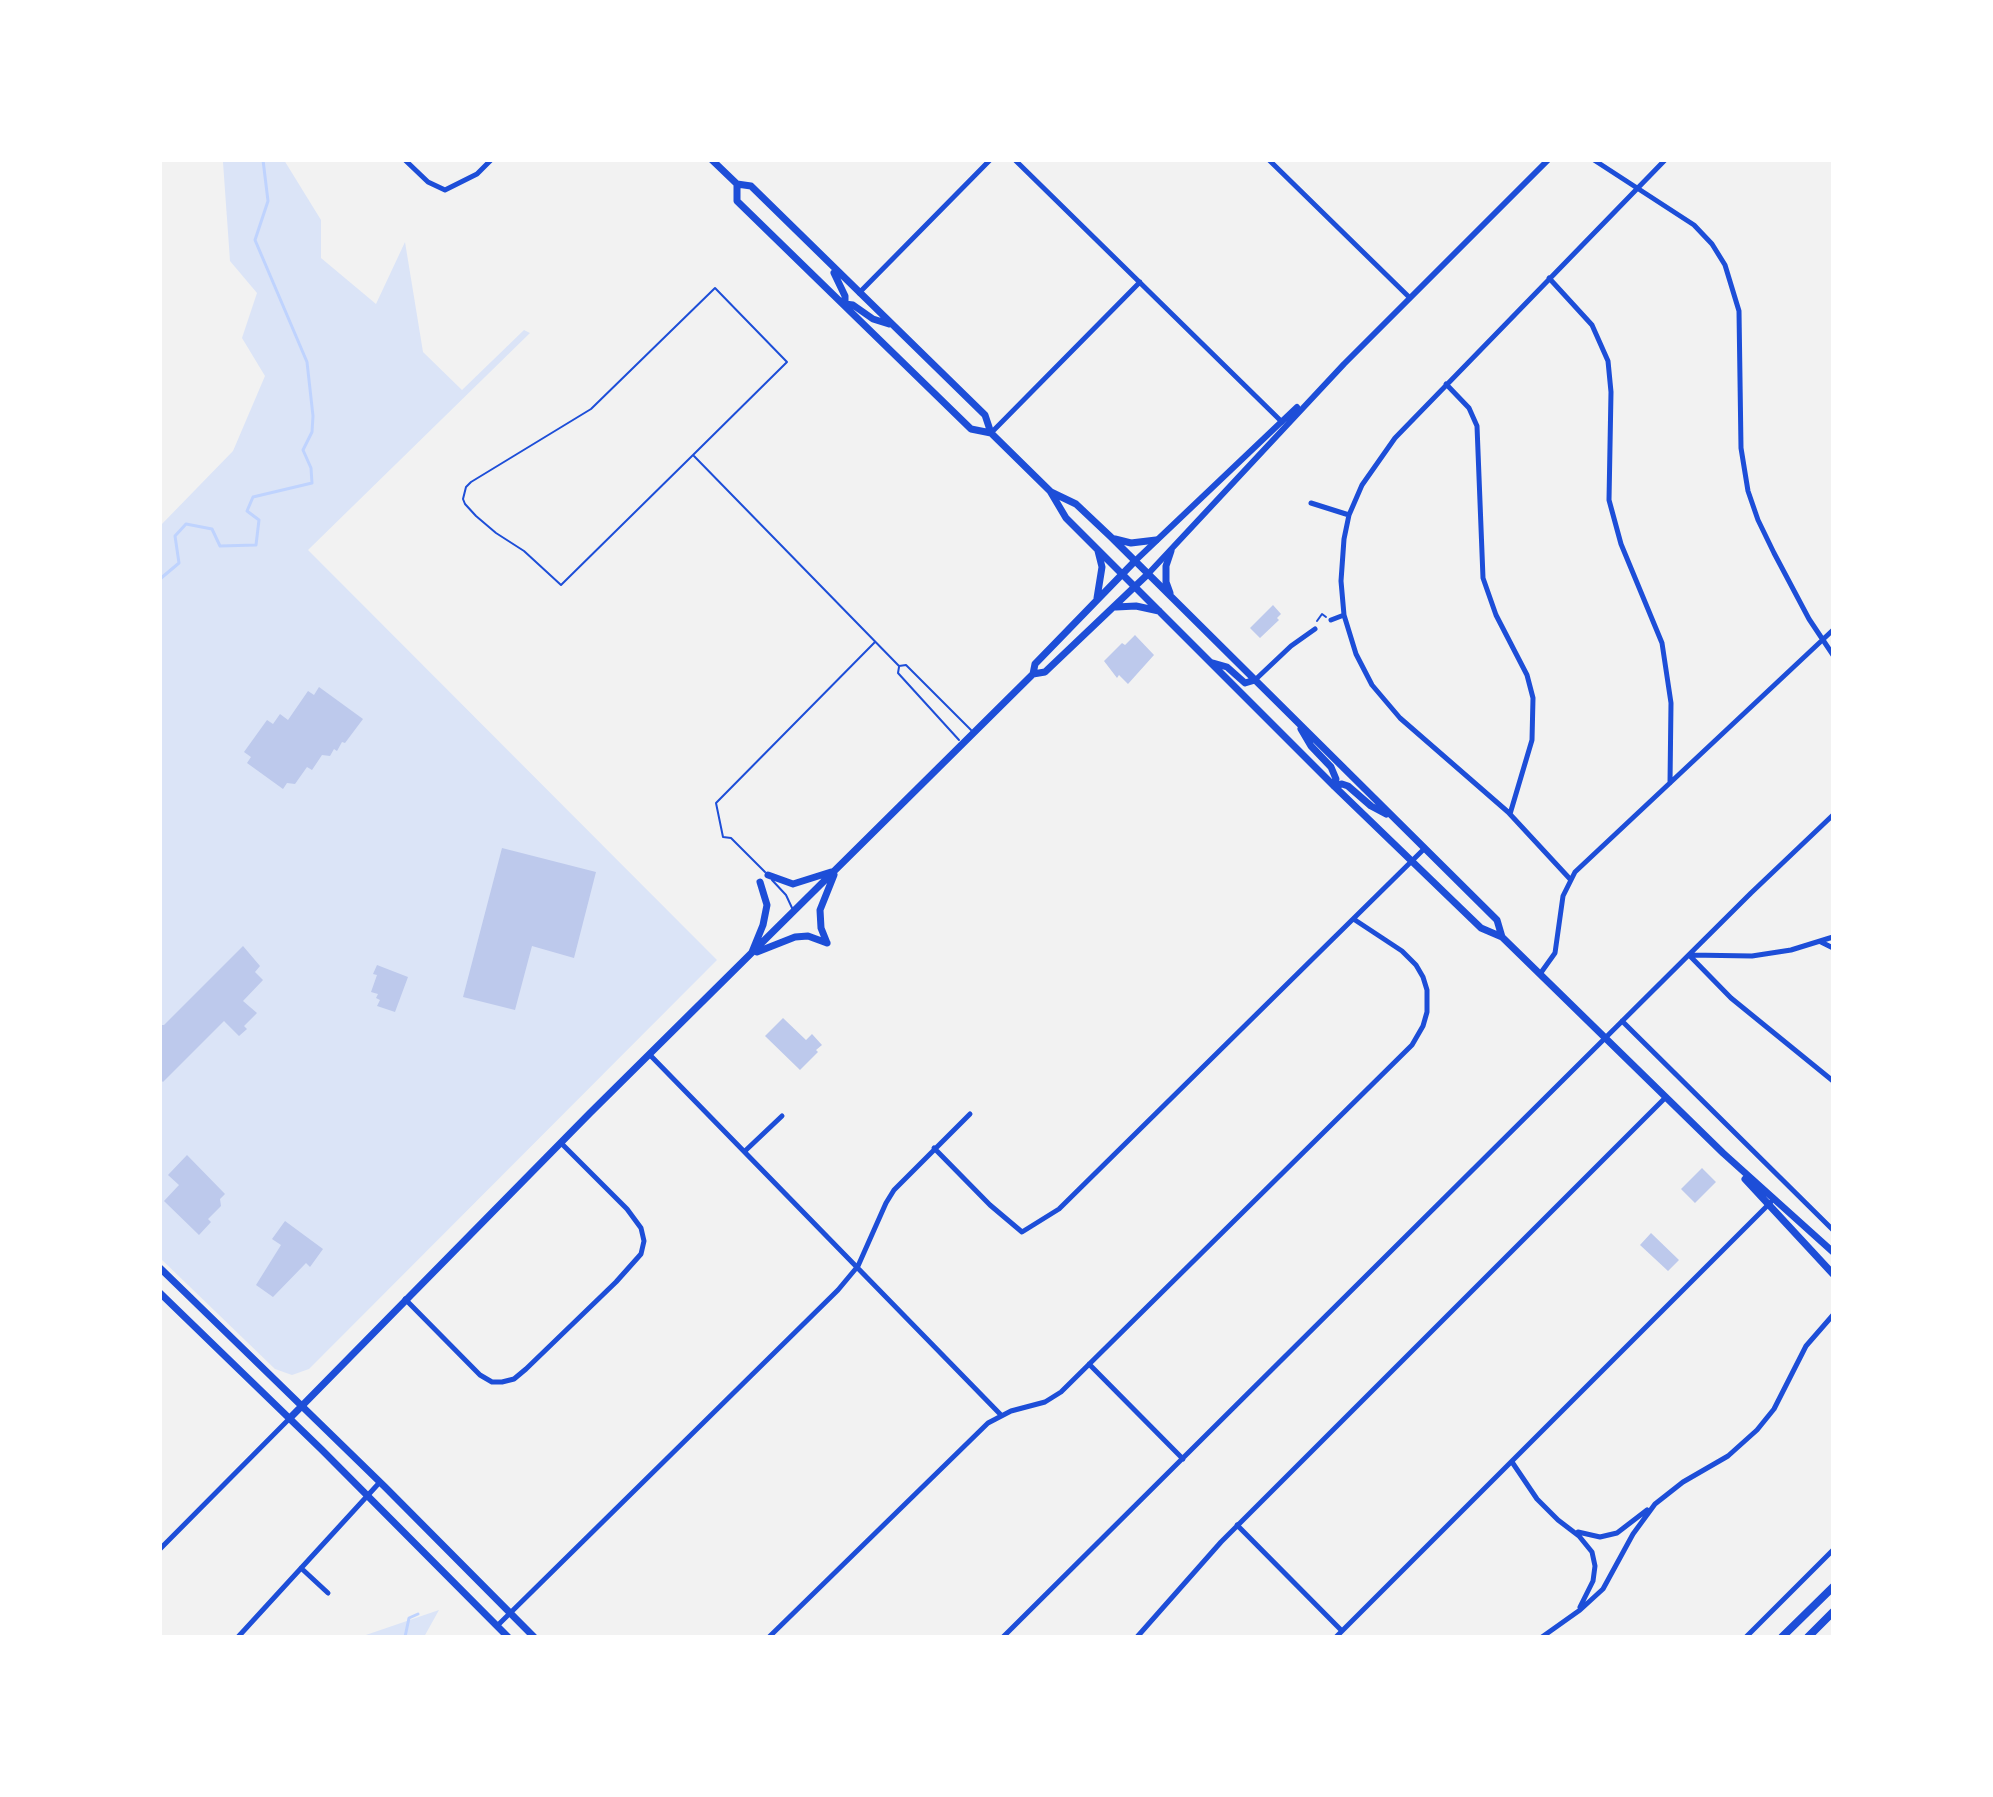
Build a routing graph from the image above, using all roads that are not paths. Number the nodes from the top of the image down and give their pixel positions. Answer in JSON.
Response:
{"nodes":[{"id":1,"x":405,"y":160,"type":"edge"},
{"id":2,"x":491,"y":160,"type":"edge"},
{"id":3,"x":712,"y":160,"type":"edge"},
{"id":4,"x":990,"y":160,"type":"edge"},
{"id":5,"x":1015,"y":160,"type":"edge"},
{"id":6,"x":1269,"y":160,"type":"edge"},
{"id":7,"x":1548,"y":160,"type":"edge"},
{"id":8,"x":1594,"y":160,"type":"edge"},
{"id":9,"x":1665,"y":160,"type":"edge"},
{"id":10,"x":737,"y":184,"type":"junction"},
{"id":11,"x":1636,"y":188,"type":"junction"},
{"id":12,"x":829,"y":263,"type":"junction"},
{"id":13,"x":1549,"y":278,"type":"junction"},
{"id":14,"x":1140,"y":282,"type":"junction"},
{"id":15,"x":859,"y":293,"type":"junction"},
{"id":16,"x":1410,"y":298,"type":"junction"},
{"id":17,"x":845,"y":304,"type":"junction"},
{"id":18,"x":891,"y":324,"type":"junction"},
{"id":19,"x":1446,"y":384,"type":"junction"},
{"id":20,"x":1284,"y":424,"type":"junction"},
{"id":21,"x":991,"y":433,"type":"junction"},
{"id":22,"x":693,"y":455,"type":"junction"},
{"id":23,"x":1050,"y":491,"type":"junction"},
{"id":24,"x":1311,"y":503,"type":"dead end"},
{"id":25,"x":1349,"y":515,"type":"junction"},
{"id":26,"x":1112,"y":538,"type":"junction"},
{"id":27,"x":1156,"y":540,"type":"junction"},
{"id":28,"x":1098,"y":549,"type":"junction"},
{"id":29,"x":1171,"y":551,"type":"junction"},
{"id":30,"x":1135,"y":561,"type":"junction"},
{"id":31,"x":1122,"y":573,"type":"junction"},
{"id":32,"x":1148,"y":574,"type":"junction"},
{"id":33,"x":1136,"y":586,"type":"junction"},
{"id":34,"x":1173,"y":599,"type":"junction"},
{"id":35,"x":1097,"y":600,"type":"junction"},
{"id":36,"x":1114,"y":608,"type":"junction"},
{"id":37,"x":1160,"y":611,"type":"junction"},
{"id":38,"x":1344,"y":615,"type":"junction"},
{"id":39,"x":1331,"y":620,"type":"road end"},
{"id":40,"x":1315,"y":629,"type":"road end"},
{"id":41,"x":1833,"y":630,"type":"edge"},
{"id":42,"x":875,"y":641,"type":"junction"},
{"id":43,"x":1823,"y":641,"type":"junction"},
{"id":44,"x":1833,"y":655,"type":"edge"},
{"id":45,"x":1211,"y":662,"type":"junction"},
{"id":46,"x":899,"y":666,"type":"junction"},
{"id":47,"x":1033,"y":674,"type":"junction"},
{"id":48,"x":1255,"y":680,"type":"junction"},
{"id":49,"x":1299,"y":723,"type":"junction"},
{"id":50,"x":974,"y":733,"type":"junction"},
{"id":51,"x":963,"y":745,"type":"junction"},
{"id":52,"x":1670,"y":783,"type":"junction"},
{"id":53,"x":1334,"y":786,"type":"junction"},
{"id":54,"x":1510,"y":814,"type":"junction"},
{"id":55,"x":1833,"y":815,"type":"edge"},
{"id":56,"x":1394,"y":818,"type":"junction"},
{"id":57,"x":1425,"y":848,"type":"junction"},
{"id":58,"x":1412,"y":862,"type":"junction"},
{"id":59,"x":837,"y":870,"type":"junction"},
{"id":60,"x":768,"y":875,"type":"junction"},
{"id":61,"x":1570,"y":879,"type":"junction"},
{"id":62,"x":760,"y":882,"type":"dead end"},
{"id":63,"x":794,"y":912,"type":"junction"},
{"id":64,"x":1355,"y":920,"type":"junction"},
{"id":65,"x":1502,"y":937,"type":"junction"},
{"id":66,"x":1833,"y":937,"type":"edge"},
{"id":67,"x":1821,"y":942,"type":"junction"},
{"id":68,"x":1833,"y":948,"type":"edge"},
{"id":69,"x":751,"y":955,"type":"junction"},
{"id":70,"x":1689,"y":955,"type":"junction"},
{"id":71,"x":1540,"y":974,"type":"junction"},
{"id":72,"x":1622,"y":1021,"type":"junction"},
{"id":73,"x":1607,"y":1037,"type":"junction"},
{"id":74,"x":650,"y":1055,"type":"junction"},
{"id":75,"x":1833,"y":1081,"type":"edge"},
{"id":76,"x":1666,"y":1096,"type":"junction"},
{"id":77,"x":970,"y":1114,"type":"dead end"},
{"id":78,"x":782,"y":1116,"type":"dead end"},
{"id":79,"x":561,"y":1143,"type":"junction"},
{"id":80,"x":933,"y":1148,"type":"junction"},
{"id":81,"x":745,"y":1151,"type":"junction"},
{"id":82,"x":1770,"y":1202,"type":"junction"},
{"id":83,"x":1833,"y":1230,"type":"edge"},
{"id":84,"x":1833,"y":1252,"type":"edge"},
{"id":85,"x":858,"y":1266,"type":"junction"},
{"id":86,"x":160,"y":1268,"type":"edge"},
{"id":87,"x":1833,"y":1274,"type":"edge"},
{"id":88,"x":160,"y":1293,"type":"edge"},
{"id":89,"x":405,"y":1299,"type":"junction"},
{"id":90,"x":1833,"y":1315,"type":"edge"},
{"id":91,"x":1089,"y":1364,"type":"junction"},
{"id":92,"x":302,"y":1405,"type":"junction"},
{"id":93,"x":1001,"y":1415,"type":"junction"},
{"id":94,"x":290,"y":1418,"type":"junction"},
{"id":95,"x":1183,"y":1459,"type":"junction"},
{"id":96,"x":1512,"y":1462,"type":"junction"},
{"id":97,"x":380,"y":1482,"type":"junction"},
{"id":98,"x":368,"y":1495,"type":"junction"},
{"id":99,"x":1659,"y":1500,"type":"junction"},
{"id":100,"x":1237,"y":1525,"type":"junction"},
{"id":101,"x":1570,"y":1528,"type":"junction"},
{"id":102,"x":160,"y":1549,"type":"edge"},
{"id":103,"x":1833,"y":1550,"type":"edge"},
{"id":104,"x":301,"y":1568,"type":"junction"},
{"id":105,"x":1833,"y":1587,"type":"edge"},
{"id":106,"x":328,"y":1593,"type":"dead end"},
{"id":107,"x":1833,"y":1612,"type":"edge"},
{"id":108,"x":510,"y":1613,"type":"junction"},
{"id":109,"x":1565,"y":1621,"type":"junction"},
{"id":110,"x":497,"y":1626,"type":"junction"},
{"id":111,"x":1342,"y":1631,"type":"junction"},
{"id":112,"x":238,"y":1637,"type":"edge"},
{"id":113,"x":508,"y":1637,"type":"edge"},
{"id":114,"x":534,"y":1637,"type":"edge"},
{"id":115,"x":769,"y":1637,"type":"edge"},
{"id":116,"x":1003,"y":1637,"type":"edge"},
{"id":117,"x":1137,"y":1637,"type":"edge"},
{"id":118,"x":1336,"y":1637,"type":"edge"},
{"id":119,"x":1542,"y":1637,"type":"edge"},
{"id":120,"x":1746,"y":1637,"type":"edge"},
{"id":121,"x":1782,"y":1637,"type":"edge"},
{"id":122,"x":1808,"y":1637,"type":"edge"}],
"edges":[{"from":1,"to":2,"type":"street"},
{"from":3,"to":10,"type":"main road"},
{"from":4,"to":15,"type":"street"},
{"from":5,"to":14,"type":"street"},
{"from":6,"to":16,"type":"street"},
{"from":7,"to":16,"type":"street"},
{"from":8,"to":11,"type":"street"},
{"from":9,"to":11,"type":"street"},
{"from":10,"to":12,"type":"main road"},
{"from":10,"to":17,"type":"main road"},
{"from":11,"to":13,"type":"street"},
{"from":11,"to":43,"type":"street"},
{"from":12,"to":15,"type":"main road"},
{"from":12,"to":17,"type":"main road"},
{"from":13,"to":19,"type":"street"},
{"from":13,"to":52,"type":"street"},
{"from":14,"to":20,"type":"street"},
{"from":14,"to":21,"type":"street"},
{"from":15,"to":18,"type":"main road"},
{"from":16,"to":20,"type":"street"},
{"from":17,"to":18,"type":"main road"},
{"from":17,"to":21,"type":"main road"},
{"from":18,"to":21,"type":"main road"},
{"from":19,"to":25,"type":"street"},
{"from":19,"to":54,"type":"street"},
{"from":20,"to":27,"type":"street"},
{"from":20,"to":29,"type":"street"},
{"from":21,"to":23,"type":"main road"},
{"from":22,"to":22,"type":"lane"},
{"from":22,"to":42,"type":"lane"},
{"from":23,"to":26,"type":"main road"},
{"from":23,"to":28,"type":"main road"},
{"from":24,"to":25,"type":"street"},
{"from":25,"to":38,"type":"street"},
{"from":26,"to":27,"type":"main road"},
{"from":26,"to":30,"type":"main road"},
{"from":27,"to":30,"type":"street"},
{"from":28,"to":31,"type":"main road"},
{"from":28,"to":35,"type":"main road"},
{"from":29,"to":32,"type":"street"},
{"from":29,"to":34,"type":"main road"},
{"from":30,"to":31,"type":"main road"},
{"from":30,"to":32,"type":"main road"},
{"from":31,"to":33,"type":"main road"},
{"from":31,"to":35,"type":"main road"},
{"from":32,"to":33,"type":"main road"},
{"from":32,"to":34,"type":"main road"},
{"from":33,"to":36,"type":"main road"},
{"from":33,"to":37,"type":"main road"},
{"from":34,"to":48,"type":"main road"},
{"from":35,"to":47,"type":"main road"},
{"from":36,"to":37,"type":"main road"},
{"from":36,"to":47,"type":"main road"},
{"from":37,"to":45,"type":"main road"},
{"from":38,"to":39,"type":"street"},
{"from":38,"to":54,"type":"street"},
{"from":40,"to":48,"type":"street"},
{"from":41,"to":43,"type":"street"},
{"from":42,"to":46,"type":"lane"},
{"from":42,"to":60,"type":"lane"},
{"from":43,"to":44,"type":"street"},
{"from":43,"to":52,"type":"street"},
{"from":45,"to":48,"type":"main road"},
{"from":45,"to":53,"type":"main road"},
{"from":46,"to":50,"type":"lane"},
{"from":46,"to":51,"type":"lane"},
{"from":47,"to":50,"type":"main road"},
{"from":48,"to":49,"type":"main road"},
{"from":49,"to":53,"type":"main road"},
{"from":49,"to":56,"type":"main road"},
{"from":50,"to":51,"type":"main road"},
{"from":51,"to":59,"type":"main road"},
{"from":52,"to":61,"type":"street"},
{"from":53,"to":56,"type":"main road"},
{"from":53,"to":58,"type":"main road"},
{"from":54,"to":61,"type":"street"},
{"from":55,"to":70,"type":"street"},
{"from":56,"to":57,"type":"main road"},
{"from":57,"to":58,"type":"street"},
{"from":57,"to":65,"type":"main road"},
{"from":58,"to":64,"type":"street"},
{"from":58,"to":65,"type":"main road"},
{"from":59,"to":60,"type":"main road"},
{"from":59,"to":63,"type":"main road"},
{"from":59,"to":69,"type":"main road"},
{"from":60,"to":63,"type":"lane"},
{"from":61,"to":71,"type":"street"},
{"from":62,"to":69,"type":"main road"},
{"from":63,"to":69,"type":"main road"},
{"from":64,"to":80,"type":"street"},
{"from":64,"to":91,"type":"street"},
{"from":65,"to":71,"type":"main road"},
{"from":66,"to":67,"type":"street"},
{"from":67,"to":68,"type":"street"},
{"from":67,"to":70,"type":"street"},
{"from":69,"to":74,"type":"main road"},
{"from":70,"to":72,"type":"street"},
{"from":70,"to":75,"type":"street"},
{"from":71,"to":73,"type":"main road"},
{"from":72,"to":73,"type":"street"},
{"from":72,"to":83,"type":"street"},
{"from":73,"to":76,"type":"main road"},
{"from":73,"to":95,"type":"street"},
{"from":74,"to":79,"type":"main road"},
{"from":74,"to":81,"type":"street"},
{"from":76,"to":82,"type":"main road"},
{"from":76,"to":100,"type":"street"},
{"from":77,"to":80,"type":"street"},
{"from":78,"to":81,"type":"street"},
{"from":79,"to":89,"type":"main road"},
{"from":79,"to":89,"type":"street"},
{"from":80,"to":85,"type":"street"},
{"from":81,"to":85,"type":"street"},
{"from":82,"to":84,"type":"main road"},
{"from":82,"to":87,"type":"main road"},
{"from":82,"to":96,"type":"street"},
{"from":85,"to":93,"type":"street"},
{"from":85,"to":108,"type":"street"},
{"from":86,"to":92,"type":"main road"},
{"from":88,"to":94,"type":"main road"},
{"from":89,"to":92,"type":"main road"},
{"from":90,"to":99,"type":"street"},
{"from":91,"to":93,"type":"street"},
{"from":91,"to":95,"type":"street"},
{"from":92,"to":94,"type":"main road"},
{"from":92,"to":97,"type":"main road"},
{"from":93,"to":115,"type":"street"},
{"from":94,"to":98,"type":"main road"},
{"from":94,"to":102,"type":"street"},
{"from":95,"to":116,"type":"street"},
{"from":96,"to":101,"type":"street"},
{"from":96,"to":111,"type":"street"},
{"from":97,"to":98,"type":"street"},
{"from":97,"to":108,"type":"main road"},
{"from":98,"to":104,"type":"street"},
{"from":98,"to":110,"type":"main road"},
{"from":99,"to":101,"type":"street"},
{"from":99,"to":109,"type":"street"},
{"from":100,"to":111,"type":"street"},
{"from":100,"to":117,"type":"street"},
{"from":101,"to":109,"type":"street"},
{"from":103,"to":120,"type":"street"},
{"from":104,"to":106,"type":"street"},
{"from":104,"to":112,"type":"street"},
{"from":105,"to":121,"type":"highway"},
{"from":107,"to":122,"type":"highway"},
{"from":108,"to":110,"type":"street"},
{"from":108,"to":114,"type":"main road"},
{"from":109,"to":119,"type":"street"},
{"from":110,"to":113,"type":"main road"},
{"from":111,"to":118,"type":"street"}]}
